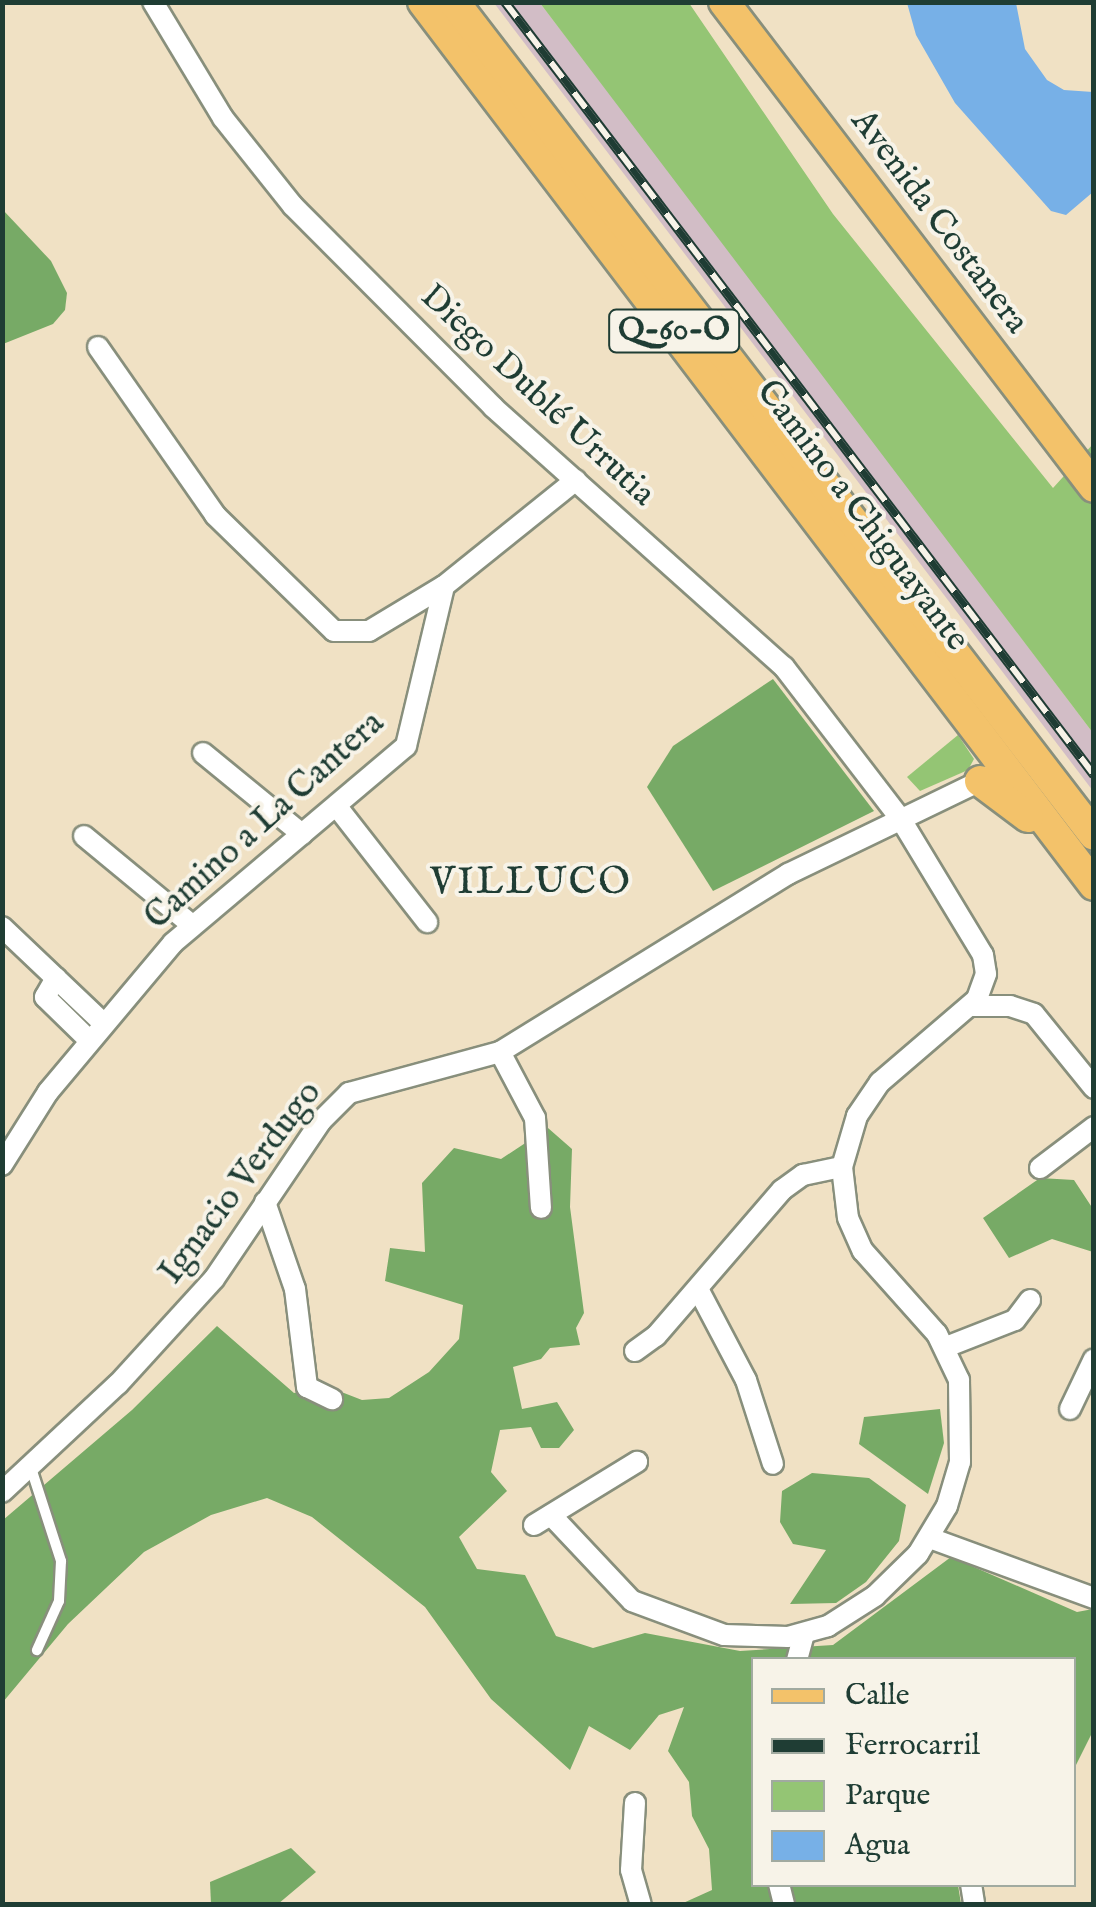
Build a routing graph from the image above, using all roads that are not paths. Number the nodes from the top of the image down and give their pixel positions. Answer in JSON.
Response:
{"nodes":[{"id":1,"x":153,"y":2,"type":"edge"},
{"id":2,"x":423,"y":2,"type":"edge"},
{"id":3,"x":454,"y":2,"type":"edge"},
{"id":4,"x":724,"y":2,"type":"edge"},
{"id":5,"x":98,"y":347,"type":"dead end"},
{"id":6,"x":576,"y":480,"type":"junction"},
{"id":7,"x":1094,"y":486,"type":"edge"},
{"id":8,"x":444,"y":586,"type":"junction"},
{"id":9,"x":1007,"y":722,"type":"junction"},
{"id":10,"x":202,"y":753,"type":"dead end"},
{"id":11,"x":1047,"y":774,"type":"junction"},
{"id":12,"x":992,"y":775,"type":"junction"},
{"id":13,"x":338,"y":808,"type":"junction"},
{"id":14,"x":900,"y":818,"type":"junction"},
{"id":15,"x":302,"y":834,"type":"junction"},
{"id":16,"x":1094,"y":835,"type":"edge"},
{"id":17,"x":84,"y":836,"type":"dead end"},
{"id":18,"x":1094,"y":885,"type":"edge"},
{"id":19,"x":428,"y":922,"type":"dead end"},
{"id":20,"x":192,"y":925,"type":"junction"},
{"id":21,"x":2,"y":927,"type":"edge"},
{"id":22,"x":56,"y":978,"type":"junction"},
{"id":23,"x":971,"y":1006,"type":"junction"},
{"id":24,"x":104,"y":1023,"type":"junction"},
{"id":25,"x":89,"y":1040,"type":"junction"},
{"id":26,"x":500,"y":1052,"type":"junction"},
{"id":27,"x":1094,"y":1088,"type":"edge"},
{"id":28,"x":1094,"y":1127,"type":"edge"},
{"id":29,"x":2,"y":1164,"type":"edge"},
{"id":30,"x":842,"y":1167,"type":"junction"},
{"id":31,"x":1040,"y":1168,"type":"dead end"},
{"id":32,"x":265,"y":1202,"type":"junction"},
{"id":33,"x":541,"y":1208,"type":"dead end"},
{"id":34,"x":698,"y":1289,"type":"junction"},
{"id":35,"x":1030,"y":1300,"type":"dead end"},
{"id":36,"x":946,"y":1347,"type":"junction"},
{"id":37,"x":635,"y":1351,"type":"dead end"},
{"id":38,"x":1094,"y":1358,"type":"edge"},
{"id":39,"x":332,"y":1399,"type":"dead end"},
{"id":40,"x":1070,"y":1409,"type":"dead end"},
{"id":41,"x":637,"y":1462,"type":"dead end"},
{"id":42,"x":773,"y":1464,"type":"dead end"},
{"id":43,"x":31,"y":1468,"type":"junction"},
{"id":44,"x":2,"y":1492,"type":"edge"},
{"id":45,"x":930,"y":1538,"type":"junction"},
{"id":46,"x":1094,"y":1598,"type":"edge"},
{"id":47,"x":804,"y":1634,"type":"junction"},
{"id":48,"x":38,"y":1650,"type":"dead end"},
{"id":49,"x":798,"y":1657,"type":"edge"},
{"id":50,"x":634,"y":1803,"type":"dead end"},
{"id":51,"x":641,"y":1904,"type":"edge"}],
"edges":[{"from":1,"to":6,"type":"street","name":"Diego Dublé Urrutia"},
{"from":2,"to":12,"type":"main road","name":"Camino a Chiguayante","number":"Q-60-O"},
{"from":3,"to":9,"type":"main road","name":"Camino a Chiguayante","number":"Q-60-O"},
{"from":4,"to":7,"type":"main road","name":"Avenida Costanera"},
{"from":5,"to":8,"type":"street"},
{"from":6,"to":8,"type":"street"},
{"from":6,"to":14,"type":"street","name":"Diego Dublé Urrutia"},
{"from":8,"to":13,"type":"street","name":"Camino a La Cantera"},
{"from":9,"to":11,"type":"main road","name":"Camino a Chiguayante","number":"Q-60-O"},
{"from":9,"to":12,"type":"main road"},
{"from":10,"to":15,"type":"street"},
{"from":11,"to":12,"type":"main road"},
{"from":11,"to":16,"type":"main road","name":"Camino a Chiguayante","number":"Q-60-O"},
{"from":12,"to":14,"type":"street","name":"Ignacio Verdugo"},
{"from":12,"to":18,"type":"main road","name":"Camino a Chiguayante","number":"Q-60-O"},
{"from":13,"to":15,"type":"street","name":"Camino a La Cantera"},
{"from":13,"to":19,"type":"street"},
{"from":14,"to":23,"type":"street","name":"Diego Dublé Urrutia"},
{"from":14,"to":26,"type":"street","name":"Ignacio Verdugo"},
{"from":15,"to":20,"type":"street","name":"Camino a La Cantera"},
{"from":17,"to":20,"type":"street"},
{"from":20,"to":24,"type":"street","name":"Camino a La Cantera"},
{"from":21,"to":22,"type":"street"},
{"from":22,"to":24,"type":"street"},
{"from":22,"to":25,"type":"street"},
{"from":23,"to":27,"type":"street"},
{"from":23,"to":30,"type":"street"},
{"from":24,"to":25,"type":"street","name":"Camino a La Cantera"},
{"from":25,"to":29,"type":"street","name":"Camino a La Cantera"},
{"from":26,"to":32,"type":"street","name":"Ignacio Verdugo"},
{"from":26,"to":33,"type":"street"},
{"from":28,"to":31,"type":"street"},
{"from":30,"to":34,"type":"street"},
{"from":30,"to":36,"type":"street"},
{"from":32,"to":39,"type":"street"},
{"from":32,"to":43,"type":"street","name":"Ignacio Verdugo"},
{"from":34,"to":37,"type":"street"},
{"from":34,"to":42,"type":"street"},
{"from":35,"to":36,"type":"street"},
{"from":36,"to":45,"type":"street"},
{"from":38,"to":40,"type":"street"},
{"from":41,"to":47,"type":"street"},
{"from":43,"to":44,"type":"street","name":"Ignacio Verdugo"},
{"from":43,"to":48,"type":"lane"},
{"from":45,"to":46,"type":"street"},
{"from":45,"to":47,"type":"street"},
{"from":47,"to":49,"type":"street"},
{"from":50,"to":51,"type":"street"}]}
